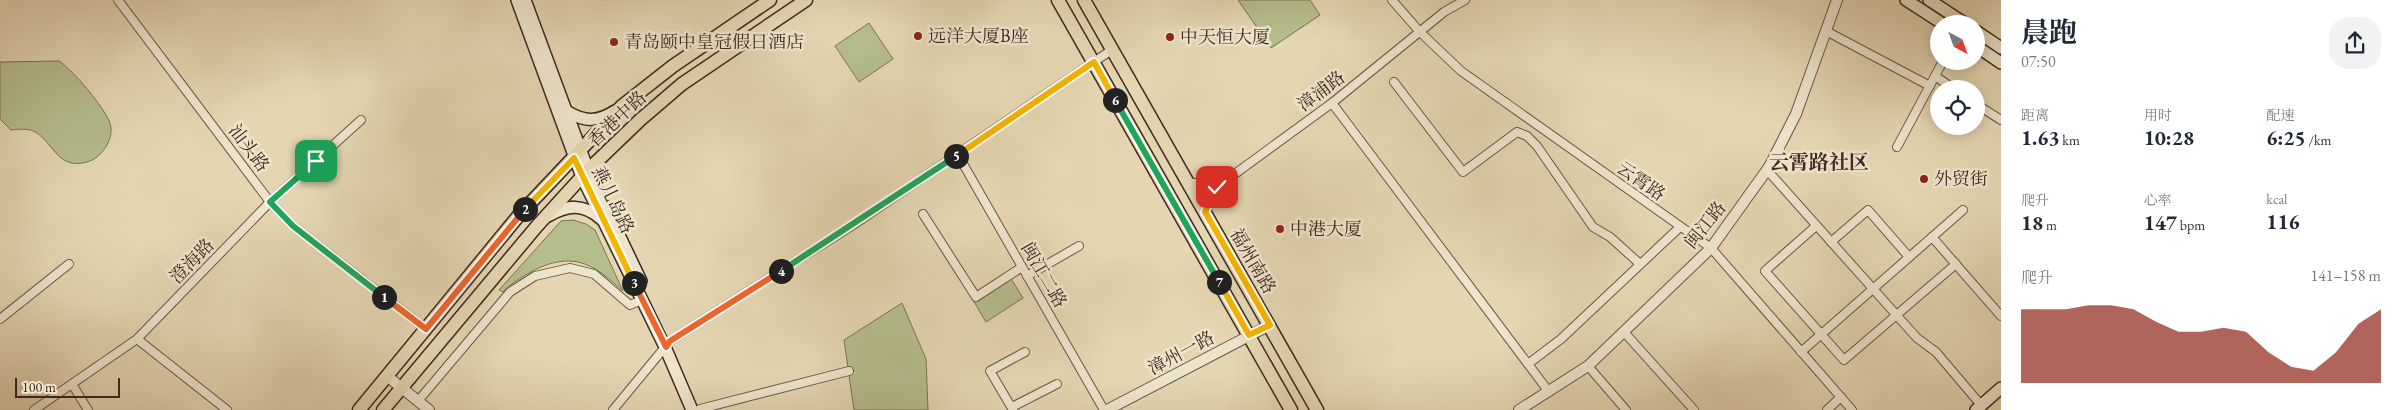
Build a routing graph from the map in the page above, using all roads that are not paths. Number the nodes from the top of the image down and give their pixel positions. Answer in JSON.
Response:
{"nodes":[{"id":1,"x":118,"y":0,"type":"edge"},
{"id":2,"x":517,"y":0,"type":"edge"},
{"id":3,"x":525,"y":0,"type":"edge"},
{"id":4,"x":770,"y":0,"type":"edge"},
{"id":5,"x":806,"y":0,"type":"edge"},
{"id":6,"x":1058,"y":0,"type":"edge"},
{"id":7,"x":1084,"y":0,"type":"edge"},
{"id":8,"x":1392,"y":0,"type":"edge"},
{"id":9,"x":1465,"y":0,"type":"edge"},
{"id":10,"x":1837,"y":0,"type":"edge"},
{"id":11,"x":1906,"y":0,"type":"edge"},
{"id":12,"x":1929,"y":0,"type":"edge"},
{"id":13,"x":1952,"y":15,"type":"edge"},
{"id":14,"x":1930,"y":16,"type":"edge"},
{"id":15,"x":1826,"y":31,"type":"junction"},
{"id":16,"x":1420,"y":32,"type":"junction"},
{"id":17,"x":1985,"y":37,"type":"edge"},
{"id":18,"x":2001,"y":48,"type":"edge"},
{"id":19,"x":1113,"y":49,"type":"junction"},
{"id":20,"x":1985,"y":52,"type":"edge"},
{"id":21,"x":1094,"y":62,"type":"junction"},
{"id":22,"x":2001,"y":63,"type":"edge"},
{"id":23,"x":1938,"y":70,"type":"edge"},
{"id":24,"x":1935,"y":76,"type":"junction"},
{"id":25,"x":1933,"y":80,"type":"edge"},
{"id":26,"x":1941,"y":80,"type":"edge"},
{"id":27,"x":1394,"y":82,"type":"dead end"},
{"id":28,"x":1930,"y":86,"type":"joint"},
{"id":29,"x":1332,"y":103,"type":"junction"},
{"id":30,"x":622,"y":106,"type":"junction"},
{"id":31,"x":1985,"y":110,"type":"edge"},
{"id":32,"x":568,"y":112,"type":"junction"},
{"id":33,"x":361,"y":120,"type":"dead end"},
{"id":34,"x":2001,"y":120,"type":"edge"},
{"id":35,"x":1897,"y":147,"type":"dead end"},
{"id":36,"x":577,"y":154,"type":"junction"},
{"id":37,"x":958,"y":155,"type":"junction"},
{"id":38,"x":1767,"y":170,"type":"junction"},
{"id":39,"x":585,"y":174,"type":"junction"},
{"id":40,"x":1188,"y":182,"type":"junction"},
{"id":41,"x":1217,"y":187,"type":"junction"},
{"id":42,"x":270,"y":202,"type":"junction"},
{"id":43,"x":1963,"y":210,"type":"dead end"},
{"id":44,"x":1205,"y":212,"type":"junction"},
{"id":45,"x":922,"y":214,"type":"dead end"},
{"id":46,"x":544,"y":218,"type":"junction"},
{"id":47,"x":603,"y":221,"type":"junction"},
{"id":48,"x":1816,"y":226,"type":"junction"},
{"id":49,"x":1680,"y":227,"type":"junction"},
{"id":50,"x":1932,"y":237,"type":"junction"},
{"id":51,"x":1831,"y":242,"type":"junction"},
{"id":52,"x":1079,"y":246,"type":"dead end"},
{"id":53,"x":1711,"y":248,"type":"junction"},
{"id":54,"x":1909,"y":257,"type":"junction"},
{"id":55,"x":70,"y":264,"type":"dead end"},
{"id":56,"x":1640,"y":264,"type":"junction"},
{"id":57,"x":1956,"y":264,"type":"junction"},
{"id":58,"x":1022,"y":267,"type":"junction"},
{"id":59,"x":1027,"y":276,"type":"junction"},
{"id":60,"x":1873,"y":289,"type":"junction"},
{"id":61,"x":642,"y":300,"type":"junction"},
{"id":62,"x":1897,"y":316,"type":"junction"},
{"id":63,"x":2001,"y":316,"type":"edge"},
{"id":64,"x":0,"y":319,"type":"edge"},
{"id":65,"x":1270,"y":325,"type":"junction"},
{"id":66,"x":426,"y":329,"type":"junction"},
{"id":67,"x":1624,"y":332,"type":"junction"},
{"id":68,"x":1821,"y":333,"type":"junction"},
{"id":69,"x":1249,"y":335,"type":"junction"},
{"id":70,"x":137,"y":339,"type":"junction"},
{"id":71,"x":668,"y":344,"type":"junction"},
{"id":72,"x":1026,"y":352,"type":"dead end"},
{"id":73,"x":1801,"y":352,"type":"junction"},
{"id":74,"x":1528,"y":364,"type":"junction"},
{"id":75,"x":1588,"y":366,"type":"junction"},
{"id":76,"x":849,"y":371,"type":"dead end"},
{"id":77,"x":388,"y":376,"type":"junction"},
{"id":78,"x":72,"y":384,"type":"junction"},
{"id":79,"x":1057,"y":384,"type":"dead end"},
{"id":80,"x":402,"y":387,"type":"junction"},
{"id":81,"x":2001,"y":388,"type":"edge"},
{"id":82,"x":1549,"y":392,"type":"junction"},
{"id":83,"x":1841,"y":398,"type":"junction"},
{"id":84,"x":418,"y":401,"type":"junction"},
{"id":85,"x":1979,"y":408,"type":"edge"},
{"id":86,"x":1013,"y":409,"type":"edge"},
{"id":87,"x":34,"y":410,"type":"edge"},
{"id":88,"x":88,"y":410,"type":"edge"},
{"id":89,"x":227,"y":410,"type":"edge"},
{"id":90,"x":359,"y":410,"type":"edge"},
{"id":91,"x":383,"y":410,"type":"edge"},
{"id":92,"x":429,"y":410,"type":"edge"},
{"id":93,"x":613,"y":410,"type":"edge"},
{"id":94,"x":697,"y":410,"type":"edge"},
{"id":95,"x":1106,"y":410,"type":"edge"},
{"id":96,"x":1291,"y":410,"type":"edge"},
{"id":97,"x":1317,"y":410,"type":"edge"},
{"id":98,"x":1519,"y":410,"type":"edge"},
{"id":99,"x":1626,"y":410,"type":"edge"},
{"id":100,"x":1694,"y":410,"type":"edge"},
{"id":101,"x":1827,"y":410,"type":"edge"},
{"id":102,"x":1852,"y":410,"type":"edge"}],
"edges":[{"from":1,"to":42,"type":"street","name":"汕头路"},
{"from":2,"to":36,"type":"main road","name":"燕儿岛路"},
{"from":3,"to":32,"type":"main road","name":"燕儿岛路"},
{"from":4,"to":30,"type":"main road","name":"香港中路"},
{"from":5,"to":39,"type":"main road","name":"香港中路"},
{"from":6,"to":21,"type":"main road"},
{"from":7,"to":19,"type":"main road","name":"福州南路"},
{"from":8,"to":16,"type":"street","name":"云霄路"},
{"from":9,"to":16,"type":"street","name":"漳浦路"},
{"from":10,"to":15,"type":"street","name":"闽江路"},
{"from":11,"to":14,"type":"main road"},
{"from":12,"to":13,"type":"main road"},
{"from":15,"to":28,"type":"street"},
{"from":15,"to":38,"type":"street","name":"闽江路"},
{"from":16,"to":29,"type":"street","name":"漳浦路"},
{"from":16,"to":49,"type":"street","name":"云霄路"},
{"from":17,"to":18,"type":"main road"},
{"from":19,"to":21,"type":"street"},
{"from":19,"to":40,"type":"main road","name":"福州南路"},
{"from":20,"to":22,"type":"main road"},
{"from":21,"to":37,"type":"street"},
{"from":21,"to":69,"type":"main road"},
{"from":23,"to":24,"type":"street"},
{"from":24,"to":25,"type":"street"},
{"from":24,"to":26,"type":"street"},
{"from":27,"to":56,"type":"street"},
{"from":28,"to":35,"type":"street"},
{"from":29,"to":41,"type":"street","name":"漳浦路"},
{"from":29,"to":74,"type":"street"},
{"from":30,"to":32,"type":"main road"},
{"from":30,"to":36,"type":"main road","name":"香港中路"},
{"from":31,"to":34,"type":"street"},
{"from":32,"to":36,"type":"main road","name":"燕儿岛路"},
{"from":33,"to":42,"type":"street","name":"澄海路"},
{"from":36,"to":39,"type":"main road","name":"燕儿岛路"},
{"from":36,"to":66,"type":"main road","name":"香港中路"},
{"from":37,"to":58,"type":"street","name":"闽江二路"},
{"from":37,"to":71,"type":"street"},
{"from":38,"to":48,"type":"street"},
{"from":38,"to":53,"type":"street","name":"闽江路"},
{"from":39,"to":46,"type":"main road","name":"香港中路"},
{"from":39,"to":47,"type":"main road","name":"燕儿岛路"},
{"from":39,"to":71,"type":"main road","name":"燕儿岛路"},
{"from":40,"to":41,"type":"street"},
{"from":40,"to":44,"type":"main road","name":"福州南路"},
{"from":41,"to":44,"type":"street"},
{"from":42,"to":66,"type":"street","name":"汕头路"},
{"from":42,"to":70,"type":"street","name":"澄海路"},
{"from":43,"to":50,"type":"street"},
{"from":44,"to":65,"type":"main road","name":"福州南路"},
{"from":45,"to":58,"type":"street"},
{"from":46,"to":47,"type":"main road"},
{"from":46,"to":80,"type":"main road","name":"香港中路"},
{"from":47,"to":61,"type":"main road","name":"燕儿岛路"},
{"from":48,"to":51,"type":"street"},
{"from":48,"to":68,"type":"street"},
{"from":49,"to":53,"type":"street","name":"云霄路"},
{"from":49,"to":56,"type":"street"},
{"from":50,"to":54,"type":"street"},
{"from":50,"to":57,"type":"street"},
{"from":51,"to":54,"type":"street"},
{"from":51,"to":60,"type":"street"},
{"from":52,"to":59,"type":"street"},
{"from":53,"to":67,"type":"street","name":"闽江路"},
{"from":53,"to":73,"type":"street","name":"云霄路"},
{"from":54,"to":60,"type":"street"},
{"from":55,"to":64,"type":"street"},
{"from":56,"to":74,"type":"street"},
{"from":57,"to":62,"type":"street"},
{"from":57,"to":63,"type":"street"},
{"from":58,"to":59,"type":"street","name":"闽江二路"},
{"from":59,"to":95,"type":"street","name":"闽江二路"},
{"from":60,"to":62,"type":"street"},
{"from":60,"to":68,"type":"street"},
{"from":61,"to":71,"type":"main road","name":"燕儿岛路"},
{"from":61,"to":84,"type":"street"},
{"from":62,"to":68,"type":"street"},
{"from":62,"to":85,"type":"street"},
{"from":65,"to":69,"type":"street","name":"漳州一路"},
{"from":65,"to":97,"type":"main road","name":"福州南路"},
{"from":66,"to":77,"type":"main road","name":"香港中路"},
{"from":67,"to":75,"type":"street","name":"闽江路"},
{"from":67,"to":100,"type":"street"},
{"from":68,"to":73,"type":"street"},
{"from":69,"to":95,"type":"street","name":"漳州一路"},
{"from":69,"to":96,"type":"main road"},
{"from":70,"to":78,"type":"street","name":"澄海路"},
{"from":70,"to":89,"type":"street"},
{"from":71,"to":93,"type":"street"},
{"from":71,"to":94,"type":"main road","name":"燕儿岛路"},
{"from":72,"to":86,"type":"street"},
{"from":73,"to":83,"type":"street","name":"云霄路"},
{"from":74,"to":82,"type":"street"},
{"from":75,"to":82,"type":"street","name":"闽江路"},
{"from":75,"to":99,"type":"street"},
{"from":76,"to":94,"type":"street"},
{"from":77,"to":80,"type":"street"},
{"from":77,"to":90,"type":"main road","name":"香港中路"},
{"from":78,"to":87,"type":"street","name":"澄海路"},
{"from":78,"to":88,"type":"street"},
{"from":79,"to":86,"type":"street"},
{"from":80,"to":84,"type":"street"},
{"from":80,"to":91,"type":"main road","name":"香港中路"},
{"from":81,"to":85,"type":"main road"},
{"from":82,"to":98,"type":"street","name":"闽江路"},
{"from":83,"to":101,"type":"street"},
{"from":83,"to":102,"type":"street","name":"云霄路"},
{"from":84,"to":92,"type":"street"}]}
